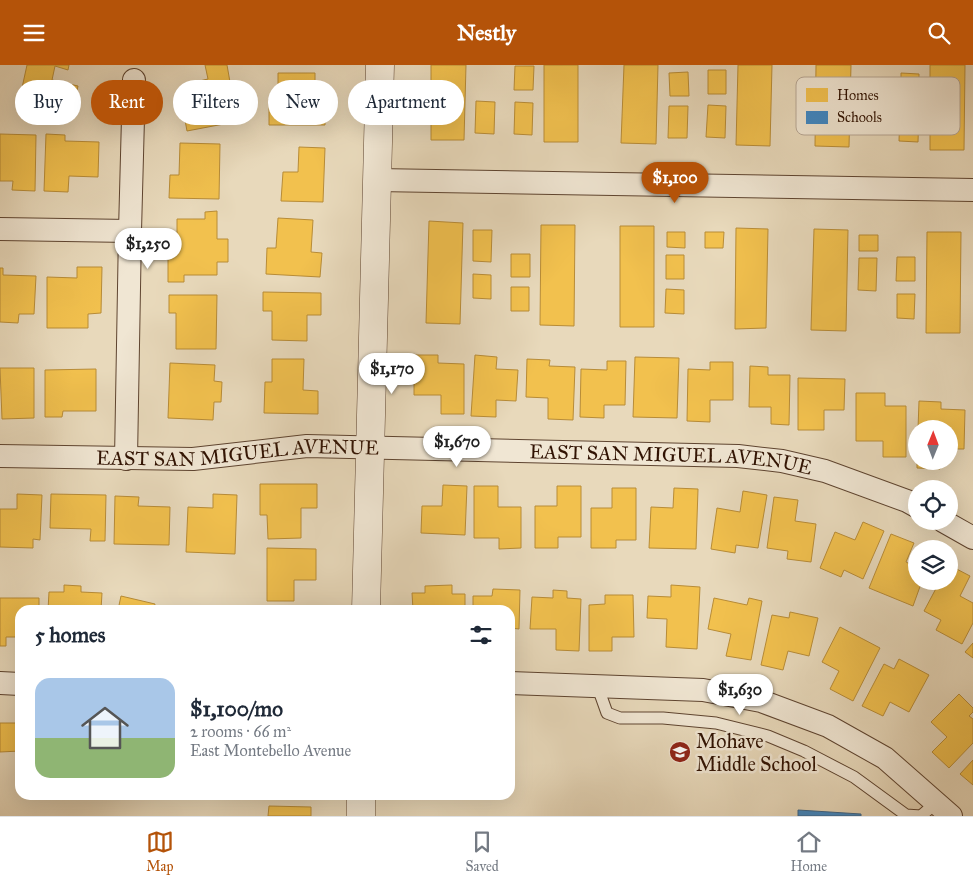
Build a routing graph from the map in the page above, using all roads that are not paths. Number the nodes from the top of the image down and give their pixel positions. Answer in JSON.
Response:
{"nodes":[{"id":1,"x":380,"y":65,"type":"edge"},
{"id":2,"x":133,"y":125,"type":"edge"},
{"id":3,"x":377,"y":179,"type":"junction"},
{"id":4,"x":973,"y":190,"type":"edge"},
{"id":5,"x":0,"y":229,"type":"edge"},
{"id":6,"x":130,"y":231,"type":"junction"},
{"id":7,"x":370,"y":447,"type":"junction"},
{"id":8,"x":0,"y":457,"type":"edge"},
{"id":9,"x":126,"y":459,"type":"junction"},
{"id":10,"x":908,"y":502,"type":"edge"},
{"id":11,"x":958,"y":530,"type":"edge"},
{"id":12,"x":973,"y":538,"type":"edge"},
{"id":13,"x":366,"y":605,"type":"edge"},
{"id":14,"x":0,"y":683,"type":"edge"},
{"id":15,"x":515,"y":683,"type":"edge"},
{"id":16,"x":15,"y":684,"type":"edge"},
{"id":17,"x":597,"y":685,"type":"junction"},
{"id":18,"x":362,"y":800,"type":"edge"},
{"id":19,"x":944,"y":809,"type":"edge"},
{"id":20,"x":361,"y":816,"type":"edge"}],
"edges":[{"from":1,"to":3,"type":"street"},
{"from":2,"to":6,"type":"street"},
{"from":3,"to":4,"type":"street"},
{"from":3,"to":7,"type":"street"},
{"from":5,"to":6,"type":"street"},
{"from":6,"to":9,"type":"street"},
{"from":7,"to":9,"type":"street","name":"EAST SAN MIGUEL AVENUE"},
{"from":7,"to":10,"type":"street","name":"EAST SAN MIGUEL AVENUE"},
{"from":7,"to":13,"type":"street"},
{"from":8,"to":9,"type":"street","name":"EAST SAN MIGUEL AVENUE"},
{"from":11,"to":12,"type":"street"},
{"from":14,"to":16,"type":"street"},
{"from":15,"to":17,"type":"street"},
{"from":17,"to":19,"type":"street"},
{"from":17,"to":19,"type":"lane"},
{"from":18,"to":20,"type":"street"}]}
